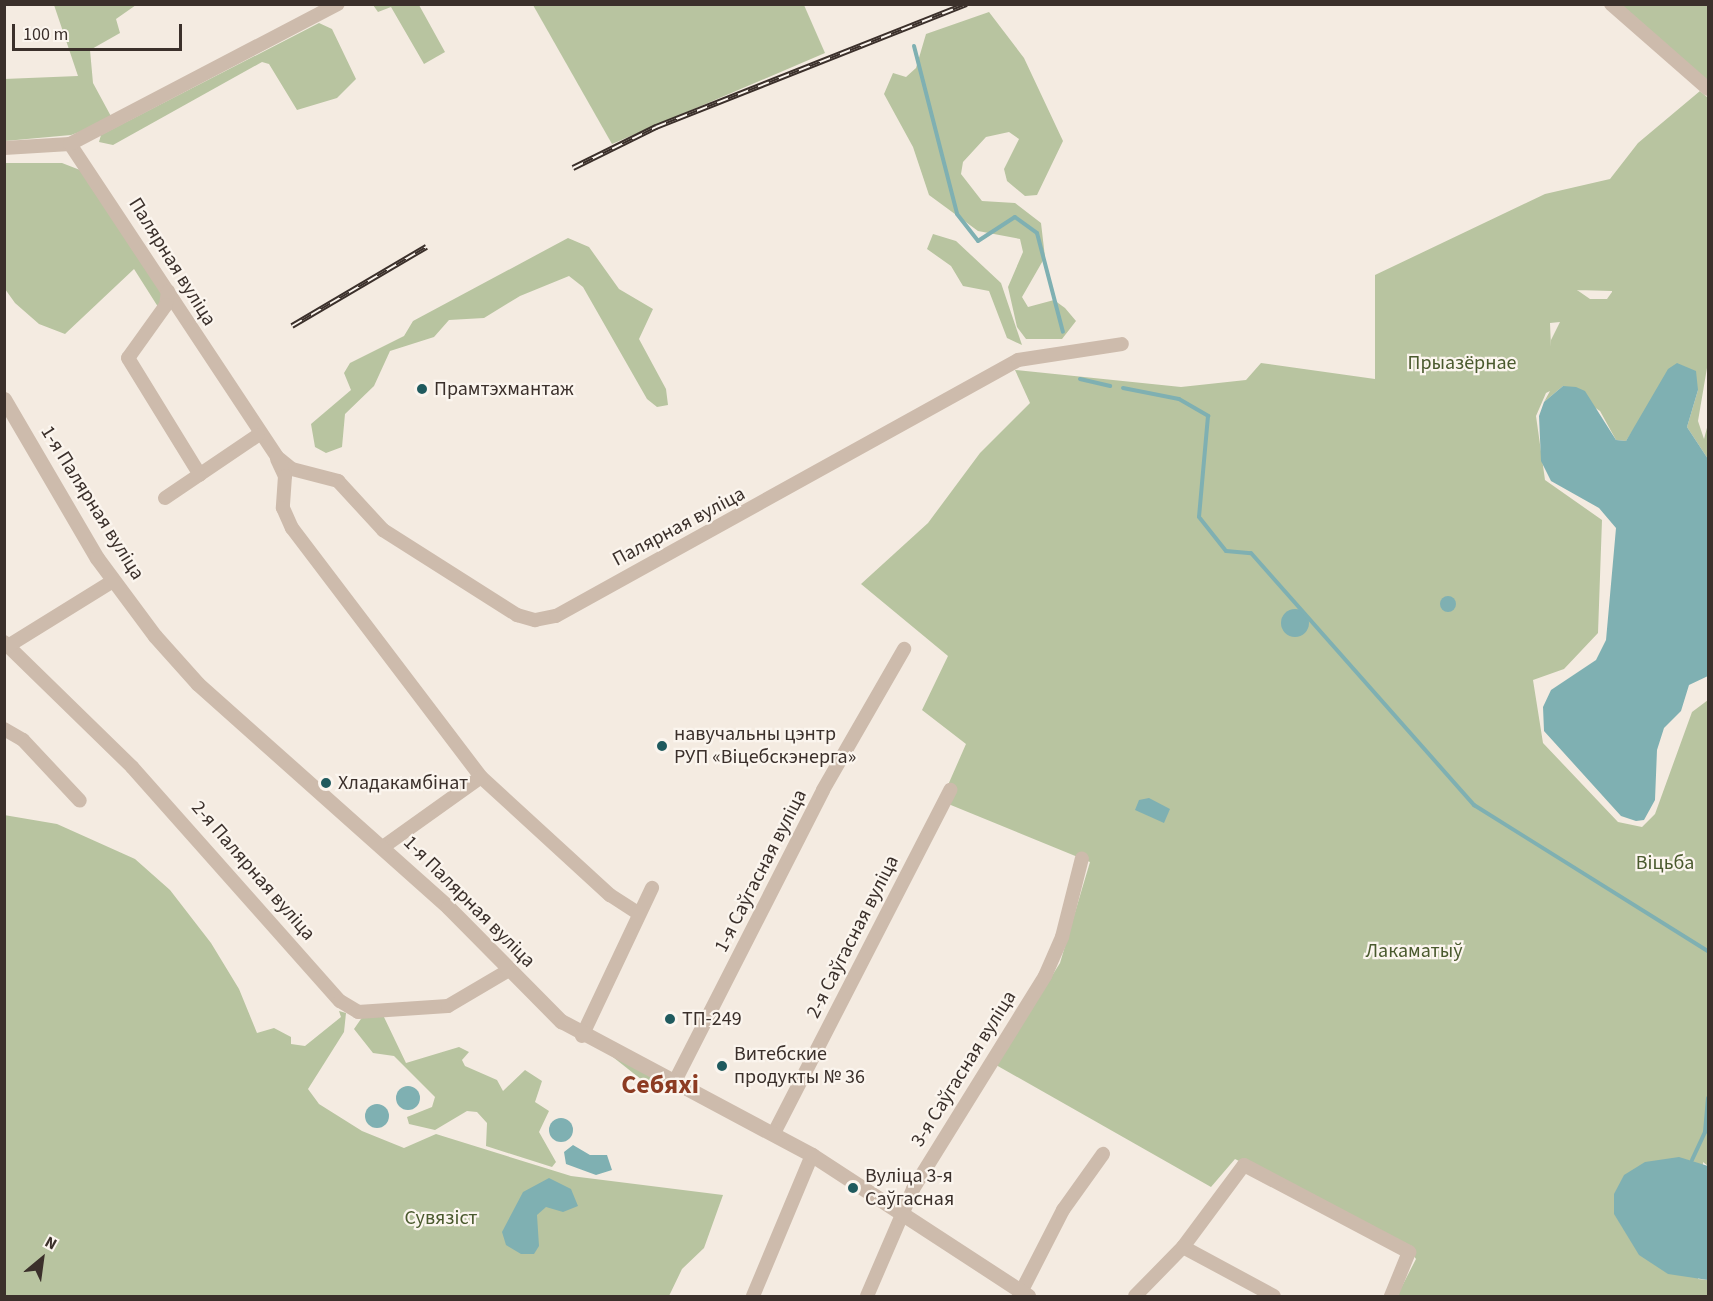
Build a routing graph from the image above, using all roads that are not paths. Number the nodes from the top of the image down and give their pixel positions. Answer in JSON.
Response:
{"nodes":[{"id":1,"x":338,"y":4,"type":"edge"},
{"id":2,"x":1611,"y":4,"type":"edge"},
{"id":3,"x":1708,"y":89,"type":"edge"},
{"id":4,"x":70,"y":144,"type":"junction"},
{"id":5,"x":4,"y":148,"type":"edge"},
{"id":6,"x":168,"y":291,"type":"junction"},
{"id":7,"x":1122,"y":344,"type":"dead end"},
{"id":8,"x":4,"y":399,"type":"edge"},
{"id":9,"x":258,"y":435,"type":"junction"},
{"id":10,"x":277,"y":457,"type":"junction"},
{"id":11,"x":200,"y":475,"type":"junction"},
{"id":12,"x":165,"y":498,"type":"dead end"},
{"id":13,"x":113,"y":581,"type":"junction"},
{"id":14,"x":6,"y":644,"type":"edge"},
{"id":15,"x":904,"y":649,"type":"dead end"},
{"id":16,"x":4,"y":729,"type":"edge"},
{"id":17,"x":481,"y":777,"type":"junction"},
{"id":18,"x":950,"y":790,"type":"dead end"},
{"id":19,"x":80,"y":801,"type":"dead end"},
{"id":20,"x":383,"y":848,"type":"junction"},
{"id":21,"x":1082,"y":858,"type":"dead end"},
{"id":22,"x":652,"y":888,"type":"dead end"},
{"id":23,"x":638,"y":913,"type":"junction"},
{"id":24,"x":509,"y":970,"type":"junction"},
{"id":25,"x":582,"y":1036,"type":"junction"},
{"id":26,"x":675,"y":1081,"type":"junction"},
{"id":27,"x":774,"y":1133,"type":"junction"},
{"id":28,"x":1103,"y":1154,"type":"dead end"},
{"id":29,"x":812,"y":1155,"type":"junction"},
{"id":30,"x":903,"y":1211,"type":"junction"},
{"id":31,"x":1183,"y":1247,"type":"junction"},
{"id":32,"x":1023,"y":1295,"type":"edge"},
{"id":33,"x":753,"y":1296,"type":"edge"},
{"id":34,"x":867,"y":1296,"type":"edge"},
{"id":35,"x":1135,"y":1296,"type":"edge"},
{"id":36,"x":1274,"y":1296,"type":"edge"},
{"id":37,"x":1391,"y":1296,"type":"edge"}],
"edges":[{"from":1,"to":4,"type":"street"},
{"from":2,"to":3,"type":"street"},
{"from":4,"to":5,"type":"street"},
{"from":4,"to":6,"type":"street","name":"Палярная вуліца"},
{"from":6,"to":9,"type":"street","name":"Палярная вуліца"},
{"from":6,"to":11,"type":"street"},
{"from":7,"to":10,"type":"street","name":"Палярная вуліца"},
{"from":8,"to":13,"type":"street","name":"1-я Палярная вуліца"},
{"from":9,"to":10,"type":"street","name":"Палярная вуліца"},
{"from":9,"to":11,"type":"street"},
{"from":10,"to":17,"type":"street","name":"Палярная вуліца"},
{"from":11,"to":12,"type":"street"},
{"from":13,"to":14,"type":"street"},
{"from":13,"to":20,"type":"street","name":"1-я Палярная вуліца"},
{"from":14,"to":24,"type":"street","name":"2-я Палярная вуліца"},
{"from":15,"to":26,"type":"street","name":"1-я Саўгасная вуліца"},
{"from":16,"to":19,"type":"street"},
{"from":17,"to":20,"type":"street"},
{"from":17,"to":23,"type":"street","name":"Палярная вуліца"},
{"from":18,"to":27,"type":"street","name":"2-я Саўгасная вуліца"},
{"from":20,"to":24,"type":"street","name":"1-я Палярная вуліца"},
{"from":21,"to":30,"type":"street","name":"3-я Саўгасная вуліца"},
{"from":22,"to":23,"type":"street"},
{"from":23,"to":25,"type":"street"},
{"from":24,"to":25,"type":"street","name":"1-я Палярная вуліца"},
{"from":25,"to":26,"type":"street","name":"1-я Палярная вуліца"},
{"from":26,"to":27,"type":"street","name":"1-я Палярная вуліца"},
{"from":27,"to":29,"type":"street","name":"1-я Палярная вуліца"},
{"from":28,"to":32,"type":"street"},
{"from":29,"to":30,"type":"street","name":"1-я Палярная вуліца"},
{"from":29,"to":33,"type":"street"},
{"from":30,"to":32,"type":"street","name":"1-я Палярная вуліца"},
{"from":30,"to":34,"type":"street","name":"3-я Саўгасная вуліца"},
{"from":31,"to":35,"type":"street"},
{"from":31,"to":36,"type":"street"},
{"from":31,"to":37,"type":"street"}]}
